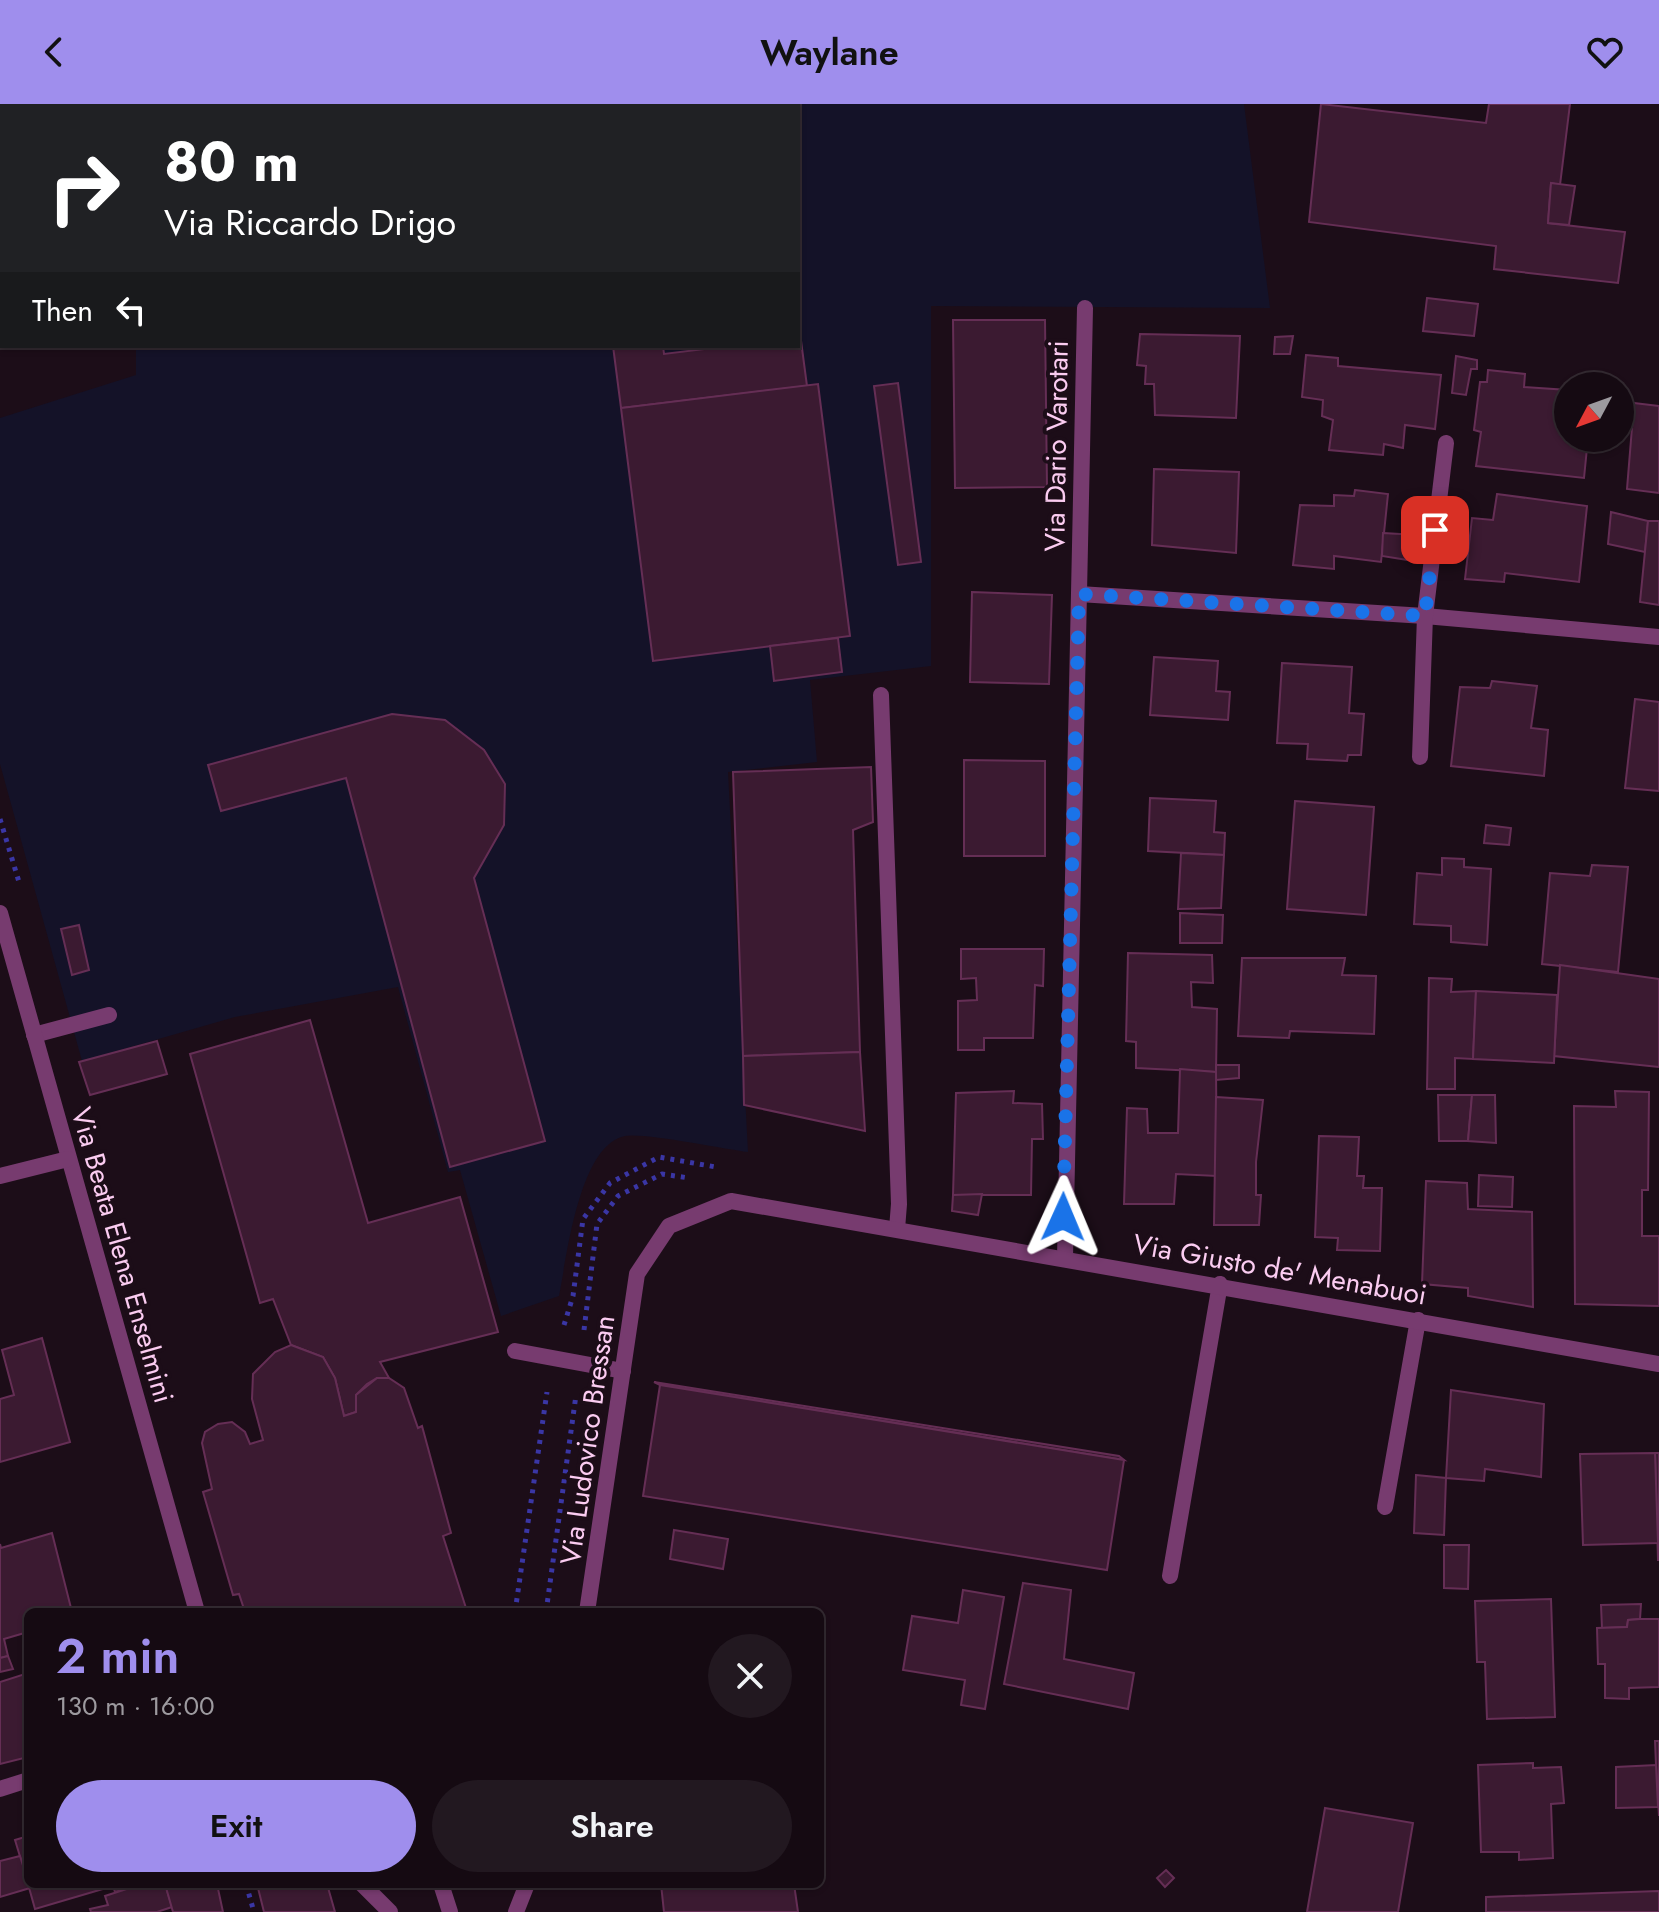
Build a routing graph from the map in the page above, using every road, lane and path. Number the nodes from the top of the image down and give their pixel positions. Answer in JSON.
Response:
{"nodes":[{"id":1,"x":1085,"y":308,"type":"dead end"},
{"id":2,"x":1446,"y":443,"type":"dead end"},
{"id":3,"x":1079,"y":594,"type":"junction"},
{"id":4,"x":1425,"y":616,"type":"junction"},
{"id":5,"x":1659,"y":637,"type":"edge"},
{"id":6,"x":881,"y":695,"type":"dead end"},
{"id":7,"x":1420,"y":757,"type":"dead end"},
{"id":8,"x":1,"y":918,"type":"edge"},
{"id":9,"x":109,"y":1015,"type":"dead end"},
{"id":10,"x":34,"y":1035,"type":"junction"},
{"id":11,"x":68,"y":1159,"type":"junction"},
{"id":12,"x":0,"y":1176,"type":"edge"},
{"id":13,"x":897,"y":1229,"type":"junction"},
{"id":14,"x":1065,"y":1258,"type":"junction"},
{"id":15,"x":637,"y":1274,"type":"joint"},
{"id":16,"x":1220,"y":1284,"type":"junction"},
{"id":17,"x":573,"y":1296,"type":"dead end"},
{"id":18,"x":587,"y":1298,"type":"dead end"},
{"id":19,"x":1418,"y":1320,"type":"junction"},
{"id":20,"x":515,"y":1351,"type":"dead end"},
{"id":21,"x":554,"y":1358,"type":"junction"},
{"id":22,"x":580,"y":1363,"type":"junction"},
{"id":23,"x":1659,"y":1364,"type":"edge"},
{"id":24,"x":623,"y":1371,"type":"junction"},
{"id":25,"x":1385,"y":1507,"type":"dead end"},
{"id":26,"x":1170,"y":1576,"type":"dead end"},
{"id":27,"x":196,"y":1608,"type":"edge"},
{"id":28,"x":516,"y":1608,"type":"edge"},
{"id":29,"x":547,"y":1608,"type":"edge"},
{"id":30,"x":588,"y":1608,"type":"edge"},
{"id":31,"x":24,"y":1781,"type":"edge"},
{"id":32,"x":0,"y":1789,"type":"edge"},
{"id":33,"x":247,"y":1888,"type":"edge"},
{"id":34,"x":366,"y":1888,"type":"edge"},
{"id":35,"x":442,"y":1888,"type":"edge"},
{"id":36,"x":525,"y":1888,"type":"edge"},
{"id":37,"x":385,"y":1907,"type":"edge"},
{"id":38,"x":254,"y":1912,"type":"edge"},
{"id":39,"x":450,"y":1912,"type":"edge"},
{"id":40,"x":516,"y":1912,"type":"edge"}],
"edges":[{"from":1,"to":3,"type":"street","name":"Via Dario Varotari"},
{"from":2,"to":4,"type":"street"},
{"from":3,"to":4,"type":"street"},
{"from":3,"to":14,"type":"street","name":"Via Dario Varotari"},
{"from":4,"to":5,"type":"street"},
{"from":4,"to":7,"type":"street"},
{"from":6,"to":13,"type":"street"},
{"from":8,"to":10,"type":"street","name":"Via Beata Elena Enselmini"},
{"from":9,"to":10,"type":"street"},
{"from":10,"to":11,"type":"street","name":"Via Beata Elena Enselmini"},
{"from":11,"to":12,"type":"street"},
{"from":11,"to":27,"type":"street","name":"Via Beata Elena Enselmini"},
{"from":13,"to":14,"type":"street","name":"Via Giusto de' Menabuoi"},
{"from":13,"to":15,"type":"street","name":"Via Giusto de' Menabuoi"},
{"from":14,"to":16,"type":"street","name":"Via Giusto de' Menabuoi"},
{"from":15,"to":24,"type":"street","name":"Via Ludovico Bressan"},
{"from":16,"to":19,"type":"street","name":"Via Giusto de' Menabuoi"},
{"from":16,"to":26,"type":"street"},
{"from":17,"to":21,"type":"path"},
{"from":18,"to":22,"type":"path"},
{"from":19,"to":23,"type":"street","name":"Via Giusto de' Menabuoi"},
{"from":19,"to":25,"type":"street"},
{"from":20,"to":21,"type":"street"},
{"from":21,"to":22,"type":"street"},
{"from":21,"to":28,"type":"path"},
{"from":22,"to":24,"type":"street"},
{"from":22,"to":29,"type":"path"},
{"from":24,"to":30,"type":"street","name":"Via Ludovico Bressan"},
{"from":31,"to":32,"type":"street"},
{"from":33,"to":38,"type":"path"},
{"from":34,"to":37,"type":"street"},
{"from":35,"to":39,"type":"street"},
{"from":36,"to":40,"type":"street"}]}
